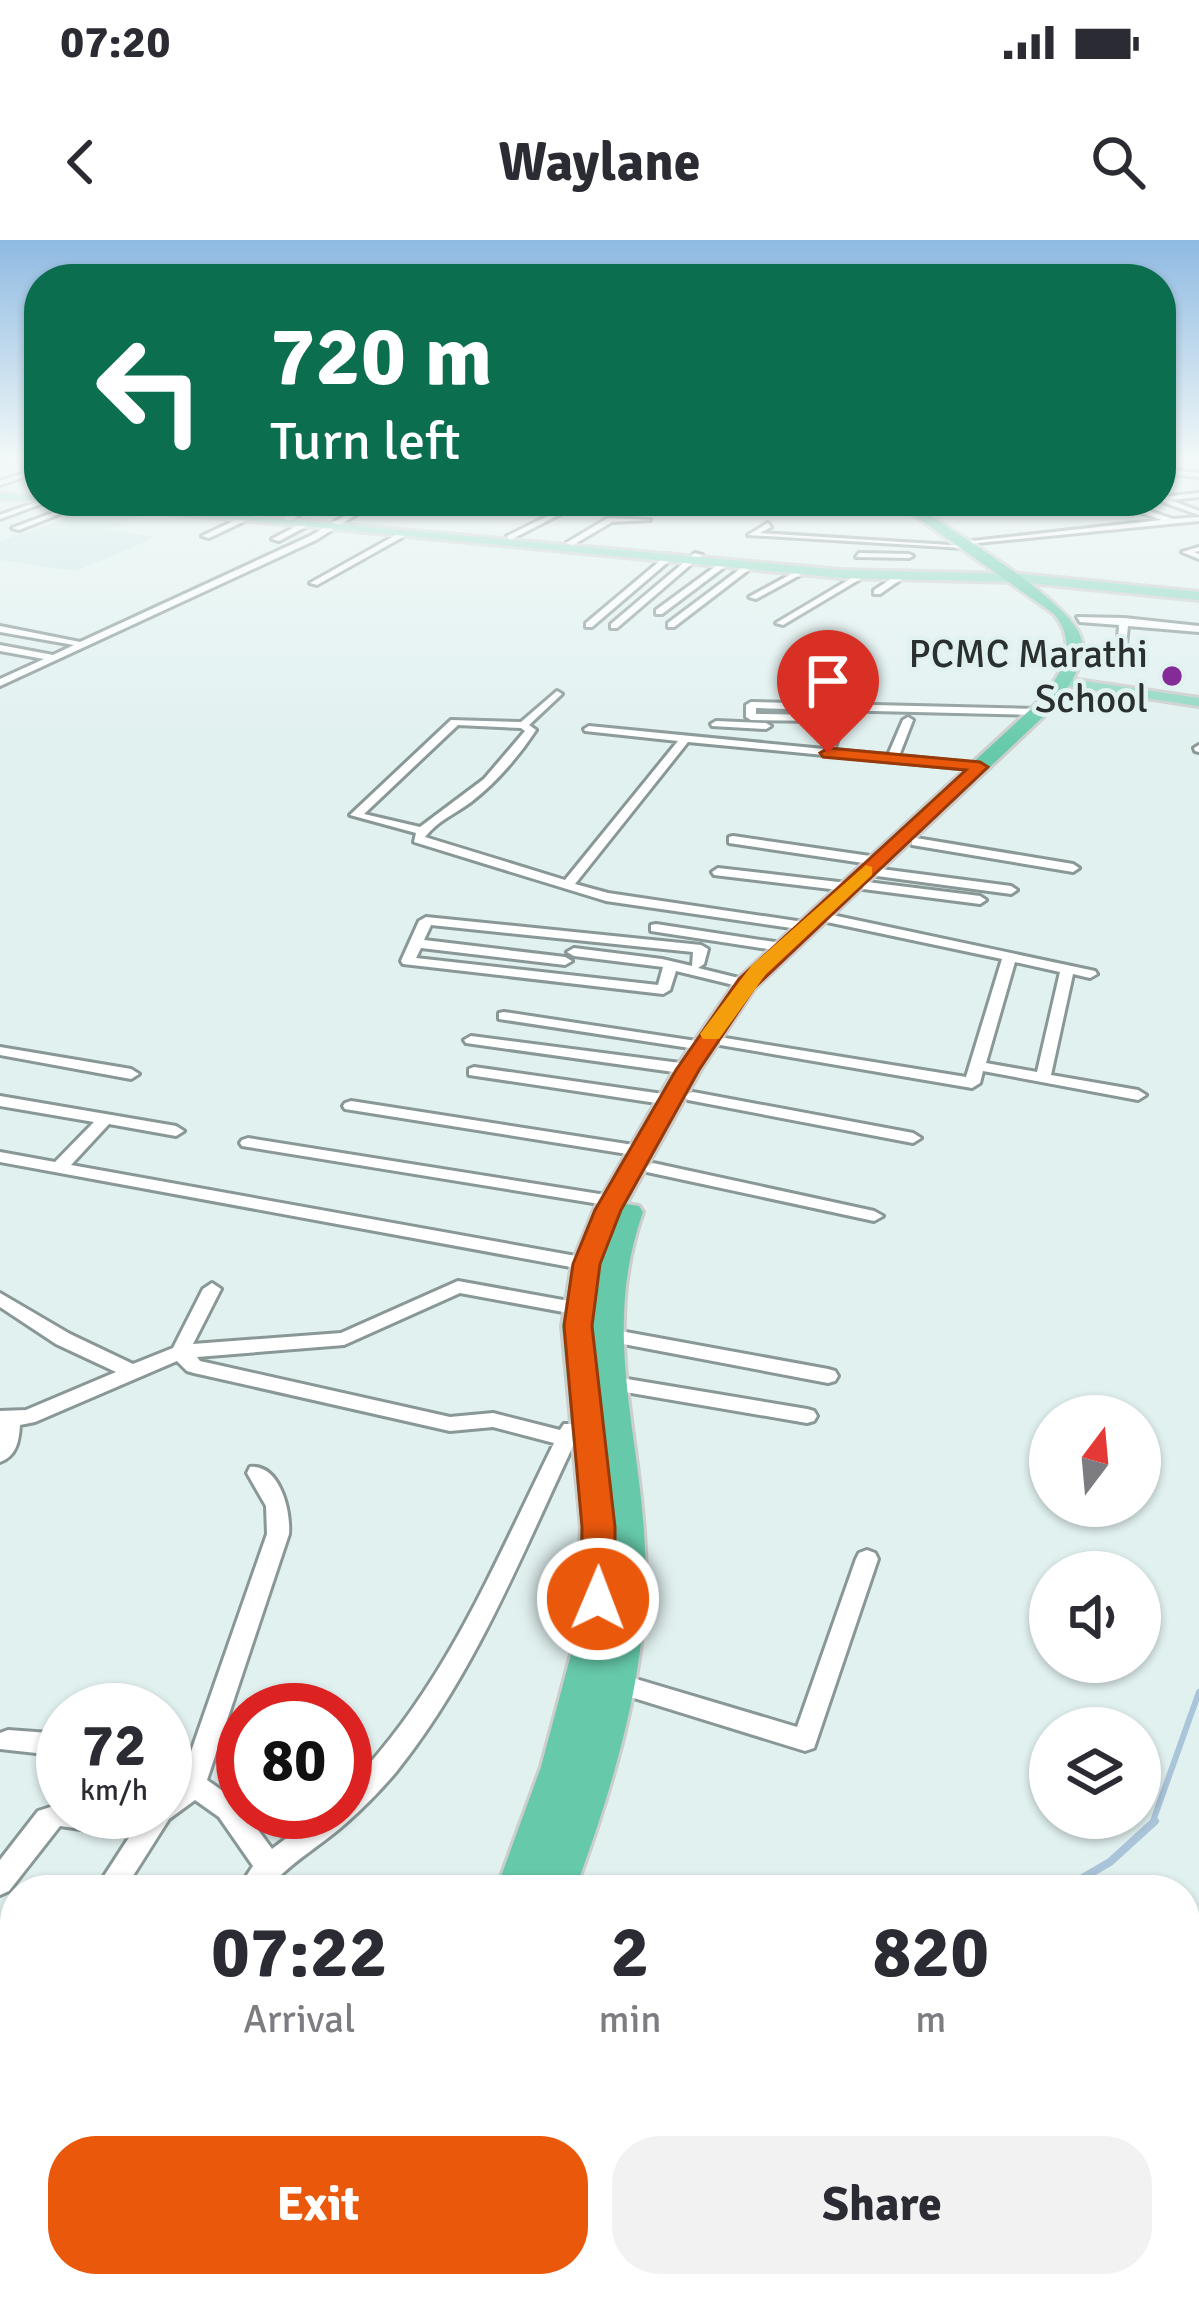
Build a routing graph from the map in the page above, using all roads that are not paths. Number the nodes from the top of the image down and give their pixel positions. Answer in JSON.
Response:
{"nodes":[{"id":1,"x":261,"y":556,"type":"edge"},
{"id":2,"x":261,"y":556,"type":"edge"},
{"id":3,"x":364,"y":556,"type":"edge"},
{"id":4,"x":671,"y":556,"type":"joint"},
{"id":5,"x":696,"y":556,"type":"junction"},
{"id":6,"x":944,"y":556,"type":"edge"},
{"id":7,"x":957,"y":556,"type":"edge"},
{"id":8,"x":967,"y":556,"type":"edge"},
{"id":9,"x":982,"y":556,"type":"edge"},
{"id":10,"x":993,"y":556,"type":"edge"},
{"id":11,"x":986,"y":559,"type":"junction"},
{"id":12,"x":728,"y":562,"type":"junction"},
{"id":13,"x":751,"y":565,"type":"junction"},
{"id":14,"x":805,"y":570,"type":"junction"},
{"id":15,"x":863,"y":575,"type":"junction"},
{"id":16,"x":902,"y":576,"type":"junction"},
{"id":17,"x":314,"y":583,"type":"dead end"},
{"id":18,"x":877,"y":592,"type":"dead end"},
{"id":19,"x":1199,"y":594,"type":"edge"},
{"id":20,"x":753,"y":597,"type":"dead end"},
{"id":21,"x":659,"y":612,"type":"dead end"},
{"id":22,"x":1080,"y":619,"type":"junction"},
{"id":23,"x":1124,"y":621,"type":"junction"},
{"id":24,"x":780,"y":623,"type":"dead end"},
{"id":25,"x":589,"y":626,"type":"dead end"},
{"id":26,"x":614,"y":626,"type":"dead end"},
{"id":27,"x":671,"y":626,"type":"dead end"},
{"id":28,"x":0,"y":629,"type":"edge"},
{"id":29,"x":1199,"y":629,"type":"edge"},
{"id":30,"x":72,"y":642,"type":"junction"},
{"id":31,"x":0,"y":648,"type":"edge"},
{"id":32,"x":44,"y":656,"type":"junction"},
{"id":33,"x":0,"y":680,"type":"edge"},
{"id":34,"x":1073,"y":680,"type":"junction"},
{"id":35,"x":557,"y":694,"type":"dead end"},
{"id":36,"x":1186,"y":701,"type":"edge"},
{"id":37,"x":829,"y":706,"type":"junction"},
{"id":38,"x":1037,"y":712,"type":"junction"},
{"id":39,"x":908,"y":720,"type":"dead end"},
{"id":40,"x":716,"y":724,"type":"dead end"},
{"id":41,"x":523,"y":725,"type":"junction"},
{"id":42,"x":590,"y":729,"type":"dead end"},
{"id":43,"x":685,"y":739,"type":"junction"},
{"id":44,"x":828,"y":753,"type":"junction"},
{"id":45,"x":892,"y":759,"type":"junction"},
{"id":46,"x":980,"y":767,"type":"junction"},
{"id":47,"x":422,"y":831,"type":"junction"},
{"id":48,"x":733,"y":840,"type":"dead end"},
{"id":49,"x":916,"y":842,"type":"junction"},
{"id":50,"x":770,"y":845,"type":"junction"},
{"id":51,"x":1073,"y":868,"type":"dead end"},
{"id":52,"x":718,"y":872,"type":"dead end"},
{"id":53,"x":873,"y":874,"type":"junction"},
{"id":54,"x":750,"y":876,"type":"junction"},
{"id":55,"x":567,"y":886,"type":"junction"},
{"id":56,"x":1012,"y":886,"type":"dead end"},
{"id":57,"x":980,"y":900,"type":"dead end"},
{"id":58,"x":599,"y":923,"type":"dead end"},
{"id":59,"x":818,"y":923,"type":"junction"},
{"id":60,"x":656,"y":928,"type":"dead end"},
{"id":61,"x":587,"y":938,"type":"junction"},
{"id":62,"x":416,"y":943,"type":"junction"},
{"id":63,"x":781,"y":947,"type":"junction"},
{"id":64,"x":570,"y":956,"type":"junction"},
{"id":65,"x":1010,"y":957,"type":"junction"},
{"id":66,"x":697,"y":964,"type":"dead end"},
{"id":67,"x":671,"y":965,"type":"junction"},
{"id":68,"x":1067,"y":969,"type":"junction"},
{"id":69,"x":1090,"y":974,"type":"dead end"},
{"id":70,"x":550,"y":977,"type":"junction"},
{"id":71,"x":746,"y":984,"type":"junction"},
{"id":72,"x":504,"y":1016,"type":"dead end"},
{"id":73,"x":471,"y":1040,"type":"dead end"},
{"id":74,"x":0,"y":1051,"type":"edge"},
{"id":75,"x":979,"y":1066,"type":"junction"},
{"id":76,"x":696,"y":1071,"type":"junction"},
{"id":77,"x":474,"y":1072,"type":"dead end"},
{"id":78,"x":131,"y":1074,"type":"dead end"},
{"id":79,"x":1043,"y":1078,"type":"junction"},
{"id":80,"x":1138,"y":1095,"type":"dead end"},
{"id":81,"x":0,"y":1101,"type":"edge"},
{"id":82,"x":351,"y":1106,"type":"dead end"},
{"id":83,"x":104,"y":1120,"type":"junction"},
{"id":84,"x":176,"y":1131,"type":"dead end"},
{"id":85,"x":913,"y":1138,"type":"dead end"},
{"id":86,"x":248,"y":1143,"type":"dead end"},
{"id":87,"x":0,"y":1157,"type":"edge"},
{"id":88,"x":647,"y":1159,"type":"junction"},
{"id":89,"x":59,"y":1168,"type":"junction"},
{"id":90,"x":612,"y":1202,"type":"junction"},
{"id":91,"x":874,"y":1216,"type":"dead end"},
{"id":92,"x":587,"y":1264,"type":"junction"},
{"id":93,"x":212,"y":1289,"type":"dead end"},
{"id":94,"x":0,"y":1299,"type":"edge"},
{"id":95,"x":595,"y":1318,"type":"junction"},
{"id":96,"x":180,"y":1352,"type":"junction"},
{"id":97,"x":133,"y":1372,"type":"junction"},
{"id":98,"x":828,"y":1376,"type":"dead end"},
{"id":99,"x":609,"y":1384,"type":"junction"},
{"id":100,"x":584,"y":1406,"type":"junction"},
{"id":101,"x":806,"y":1416,"type":"dead end"},
{"id":102,"x":5,"y":1419,"type":"edge"},
{"id":103,"x":566,"y":1439,"type":"junction"},
{"id":104,"x":0,"y":1454,"type":"edge"},
{"id":105,"x":256,"y":1472,"type":"dead end"},
{"id":106,"x":867,"y":1559,"type":"dead end"},
{"id":107,"x":616,"y":1683,"type":"junction"},
{"id":108,"x":8,"y":1741,"type":"dead end"},
{"id":109,"x":36,"y":1743,"type":"edge"},
{"id":110,"x":372,"y":1783,"type":"edge"},
{"id":111,"x":192,"y":1786,"type":"joint"},
{"id":112,"x":36,"y":1832,"type":"edge"},
{"id":113,"x":143,"y":1839,"type":"edge"},
{"id":114,"x":305,"y":1839,"type":"edge"},
{"id":115,"x":6,"y":1867,"type":"edge"},
{"id":116,"x":269,"y":1867,"type":"junction"},
{"id":117,"x":118,"y":1875,"type":"edge"},
{"id":118,"x":262,"y":1875,"type":"edge"},
{"id":119,"x":523,"y":1875,"type":"edge"},
{"id":120,"x":559,"y":1875,"type":"edge"}],
"edges":[{"from":1,"to":30,"type":"street"},
{"from":2,"to":32,"type":"street"},
{"from":3,"to":17,"type":"street"},
{"from":4,"to":5,"type":"main road"},
{"from":4,"to":25,"type":"street"},
{"from":5,"to":11,"type":"main road"},
{"from":5,"to":12,"type":"main road"},
{"from":5,"to":26,"type":"street"},
{"from":6,"to":11,"type":"street"},
{"from":7,"to":11,"type":"street"},
{"from":8,"to":11,"type":"street"},
{"from":9,"to":11,"type":"highway"},
{"from":10,"to":11,"type":"street"},
{"from":11,"to":16,"type":"main road"},
{"from":11,"to":19,"type":"main road"},
{"from":11,"to":22,"type":"highway"},
{"from":11,"to":34,"type":"highway"},
{"from":12,"to":13,"type":"main road"},
{"from":12,"to":21,"type":"street"},
{"from":13,"to":14,"type":"main road"},
{"from":13,"to":27,"type":"street"},
{"from":14,"to":15,"type":"main road"},
{"from":14,"to":20,"type":"street"},
{"from":15,"to":16,"type":"main road"},
{"from":15,"to":24,"type":"street"},
{"from":16,"to":18,"type":"street"},
{"from":22,"to":23,"type":"street"},
{"from":22,"to":34,"type":"highway"},
{"from":23,"to":29,"type":"street"},
{"from":23,"to":34,"type":"street"},
{"from":28,"to":30,"type":"street"},
{"from":30,"to":32,"type":"street"},
{"from":31,"to":32,"type":"street"},
{"from":32,"to":33,"type":"street"},
{"from":34,"to":36,"type":"main road"},
{"from":34,"to":38,"type":"highway"},
{"from":34,"to":49,"type":"highway"},
{"from":35,"to":41,"type":"street"},
{"from":37,"to":37,"type":"street"},
{"from":37,"to":38,"type":"street"},
{"from":38,"to":46,"type":"highway"},
{"from":39,"to":45,"type":"street"},
{"from":40,"to":44,"type":"street"},
{"from":41,"to":47,"type":"street"},
{"from":41,"to":47,"type":"street"},
{"from":42,"to":43,"type":"street"},
{"from":43,"to":44,"type":"street"},
{"from":43,"to":55,"type":"street"},
{"from":44,"to":45,"type":"street"},
{"from":45,"to":46,"type":"street"},
{"from":46,"to":53,"type":"highway"},
{"from":47,"to":55,"type":"street"},
{"from":48,"to":50,"type":"street"},
{"from":49,"to":51,"type":"street"},
{"from":49,"to":53,"type":"highway"},
{"from":50,"to":53,"type":"street"},
{"from":50,"to":54,"type":"street"},
{"from":52,"to":54,"type":"street"},
{"from":53,"to":54,"type":"street"},
{"from":53,"to":56,"type":"street"},
{"from":53,"to":57,"type":"street"},
{"from":53,"to":59,"type":"highway"},
{"from":55,"to":59,"type":"street"},
{"from":58,"to":61,"type":"street"},
{"from":59,"to":63,"type":"highway"},
{"from":59,"to":65,"type":"street"},
{"from":59,"to":76,"type":"highway"},
{"from":60,"to":63,"type":"street"},
{"from":61,"to":62,"type":"street"},
{"from":61,"to":64,"type":"street"},
{"from":61,"to":66,"type":"street"},
{"from":62,"to":64,"type":"street"},
{"from":62,"to":70,"type":"street"},
{"from":63,"to":71,"type":"highway"},
{"from":64,"to":67,"type":"street"},
{"from":64,"to":70,"type":"street"},
{"from":65,"to":68,"type":"street"},
{"from":65,"to":75,"type":"street"},
{"from":67,"to":70,"type":"street"},
{"from":67,"to":71,"type":"street"},
{"from":68,"to":69,"type":"street"},
{"from":68,"to":79,"type":"street"},
{"from":71,"to":76,"type":"highway"},
{"from":72,"to":76,"type":"street"},
{"from":73,"to":76,"type":"street"},
{"from":74,"to":78,"type":"street"},
{"from":75,"to":76,"type":"street"},
{"from":75,"to":79,"type":"street"},
{"from":76,"to":77,"type":"street"},
{"from":76,"to":85,"type":"street"},
{"from":76,"to":88,"type":"highway"},
{"from":79,"to":80,"type":"street"},
{"from":81,"to":83,"type":"street"},
{"from":82,"to":88,"type":"street"},
{"from":83,"to":84,"type":"street"},
{"from":83,"to":89,"type":"street"},
{"from":86,"to":90,"type":"street"},
{"from":87,"to":89,"type":"street"},
{"from":88,"to":90,"type":"highway"},
{"from":88,"to":91,"type":"street"},
{"from":88,"to":95,"type":"highway"},
{"from":89,"to":92,"type":"street"},
{"from":90,"to":92,"type":"highway"},
{"from":92,"to":95,"type":"highway"},
{"from":93,"to":96,"type":"street"},
{"from":94,"to":97,"type":"street"},
{"from":95,"to":96,"type":"street"},
{"from":95,"to":98,"type":"street"},
{"from":95,"to":99,"type":"highway"},
{"from":95,"to":100,"type":"highway"},
{"from":96,"to":97,"type":"street"},
{"from":96,"to":103,"type":"street"},
{"from":97,"to":102,"type":"street"},
{"from":99,"to":101,"type":"street"},
{"from":99,"to":107,"type":"highway"},
{"from":100,"to":103,"type":"street"},
{"from":100,"to":119,"type":"highway"},
{"from":102,"to":104,"type":"street"},
{"from":103,"to":110,"type":"street"},
{"from":105,"to":111,"type":"street"},
{"from":106,"to":107,"type":"street"},
{"from":107,"to":120,"type":"highway"},
{"from":108,"to":109,"type":"street"},
{"from":111,"to":116,"type":"street"},
{"from":112,"to":115,"type":"street"},
{"from":113,"to":117,"type":"street"},
{"from":114,"to":116,"type":"street"},
{"from":116,"to":118,"type":"street"}]}
